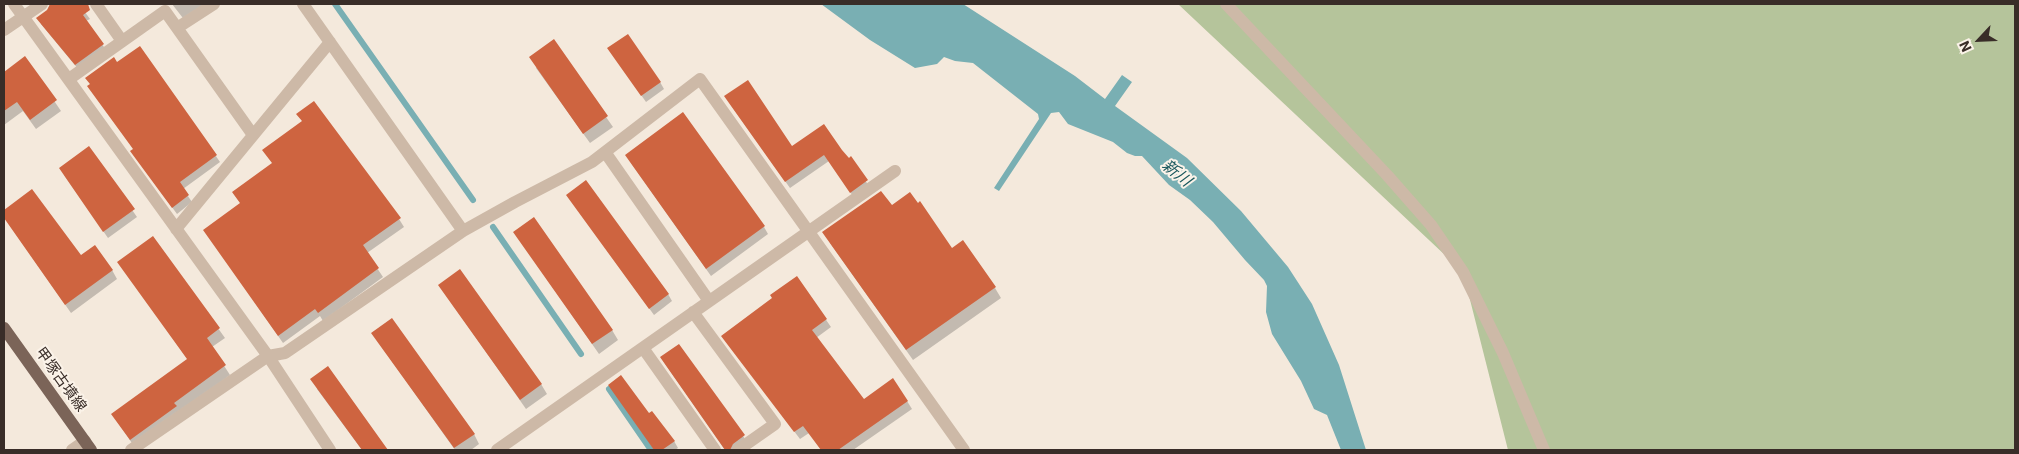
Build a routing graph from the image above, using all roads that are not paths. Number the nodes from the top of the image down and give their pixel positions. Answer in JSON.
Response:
{"nodes":[{"id":1,"x":14,"y":4,"type":"edge"},
{"id":2,"x":42,"y":4,"type":"edge"},
{"id":3,"x":96,"y":4,"type":"edge"},
{"id":4,"x":214,"y":4,"type":"edge"},
{"id":5,"x":303,"y":4,"type":"edge"},
{"id":6,"x":1226,"y":4,"type":"edge"},
{"id":7,"x":24,"y":17,"type":"junction"},
{"id":8,"x":177,"y":28,"type":"junction"},
{"id":9,"x":4,"y":30,"type":"edge"},
{"id":10,"x":122,"y":41,"type":"junction"},
{"id":11,"x":330,"y":42,"type":"junction"},
{"id":12,"x":69,"y":80,"type":"junction"},
{"id":13,"x":253,"y":135,"type":"junction"},
{"id":14,"x":605,"y":152,"type":"junction"},
{"id":15,"x":895,"y":171,"type":"dead end"},
{"id":16,"x":176,"y":229,"type":"junction"},
{"id":17,"x":463,"y":231,"type":"junction"},
{"id":18,"x":808,"y":232,"type":"junction"},
{"id":19,"x":709,"y":301,"type":"junction"},
{"id":20,"x":693,"y":312,"type":"junction"},
{"id":21,"x":4,"y":328,"type":"edge"},
{"id":22,"x":643,"y":348,"type":"junction"},
{"id":23,"x":268,"y":356,"type":"junction"},
{"id":24,"x":88,"y":446,"type":"edge"},
{"id":25,"x":72,"y":450,"type":"edge"},
{"id":26,"x":131,"y":450,"type":"edge"},
{"id":27,"x":330,"y":450,"type":"edge"},
{"id":28,"x":497,"y":450,"type":"edge"},
{"id":29,"x":715,"y":450,"type":"edge"},
{"id":30,"x":738,"y":450,"type":"edge"},
{"id":31,"x":964,"y":450,"type":"edge"},
{"id":32,"x":1544,"y":450,"type":"edge"}],
"edges":[{"from":1,"to":7,"type":"street"},
{"from":2,"to":7,"type":"street"},
{"from":3,"to":10,"type":"street"},
{"from":4,"to":8,"type":"street"},
{"from":5,"to":11,"type":"street"},
{"from":6,"to":32,"type":"street"},
{"from":7,"to":9,"type":"street"},
{"from":7,"to":12,"type":"street"},
{"from":8,"to":10,"type":"street"},
{"from":8,"to":13,"type":"street"},
{"from":10,"to":12,"type":"street"},
{"from":11,"to":13,"type":"street"},
{"from":11,"to":17,"type":"street"},
{"from":12,"to":16,"type":"street"},
{"from":13,"to":16,"type":"street"},
{"from":14,"to":17,"type":"street"},
{"from":14,"to":18,"type":"street"},
{"from":14,"to":19,"type":"street"},
{"from":15,"to":18,"type":"street"},
{"from":16,"to":23,"type":"street"},
{"from":17,"to":23,"type":"street"},
{"from":18,"to":19,"type":"street"},
{"from":18,"to":31,"type":"street"},
{"from":19,"to":20,"type":"street"},
{"from":20,"to":22,"type":"street"},
{"from":20,"to":30,"type":"street"},
{"from":21,"to":24,"type":"main road","name":"甲塚古墳線"},
{"from":22,"to":28,"type":"street"},
{"from":22,"to":29,"type":"street"},
{"from":23,"to":26,"type":"street"},
{"from":23,"to":27,"type":"street"},
{"from":24,"to":25,"type":"street"}]}
